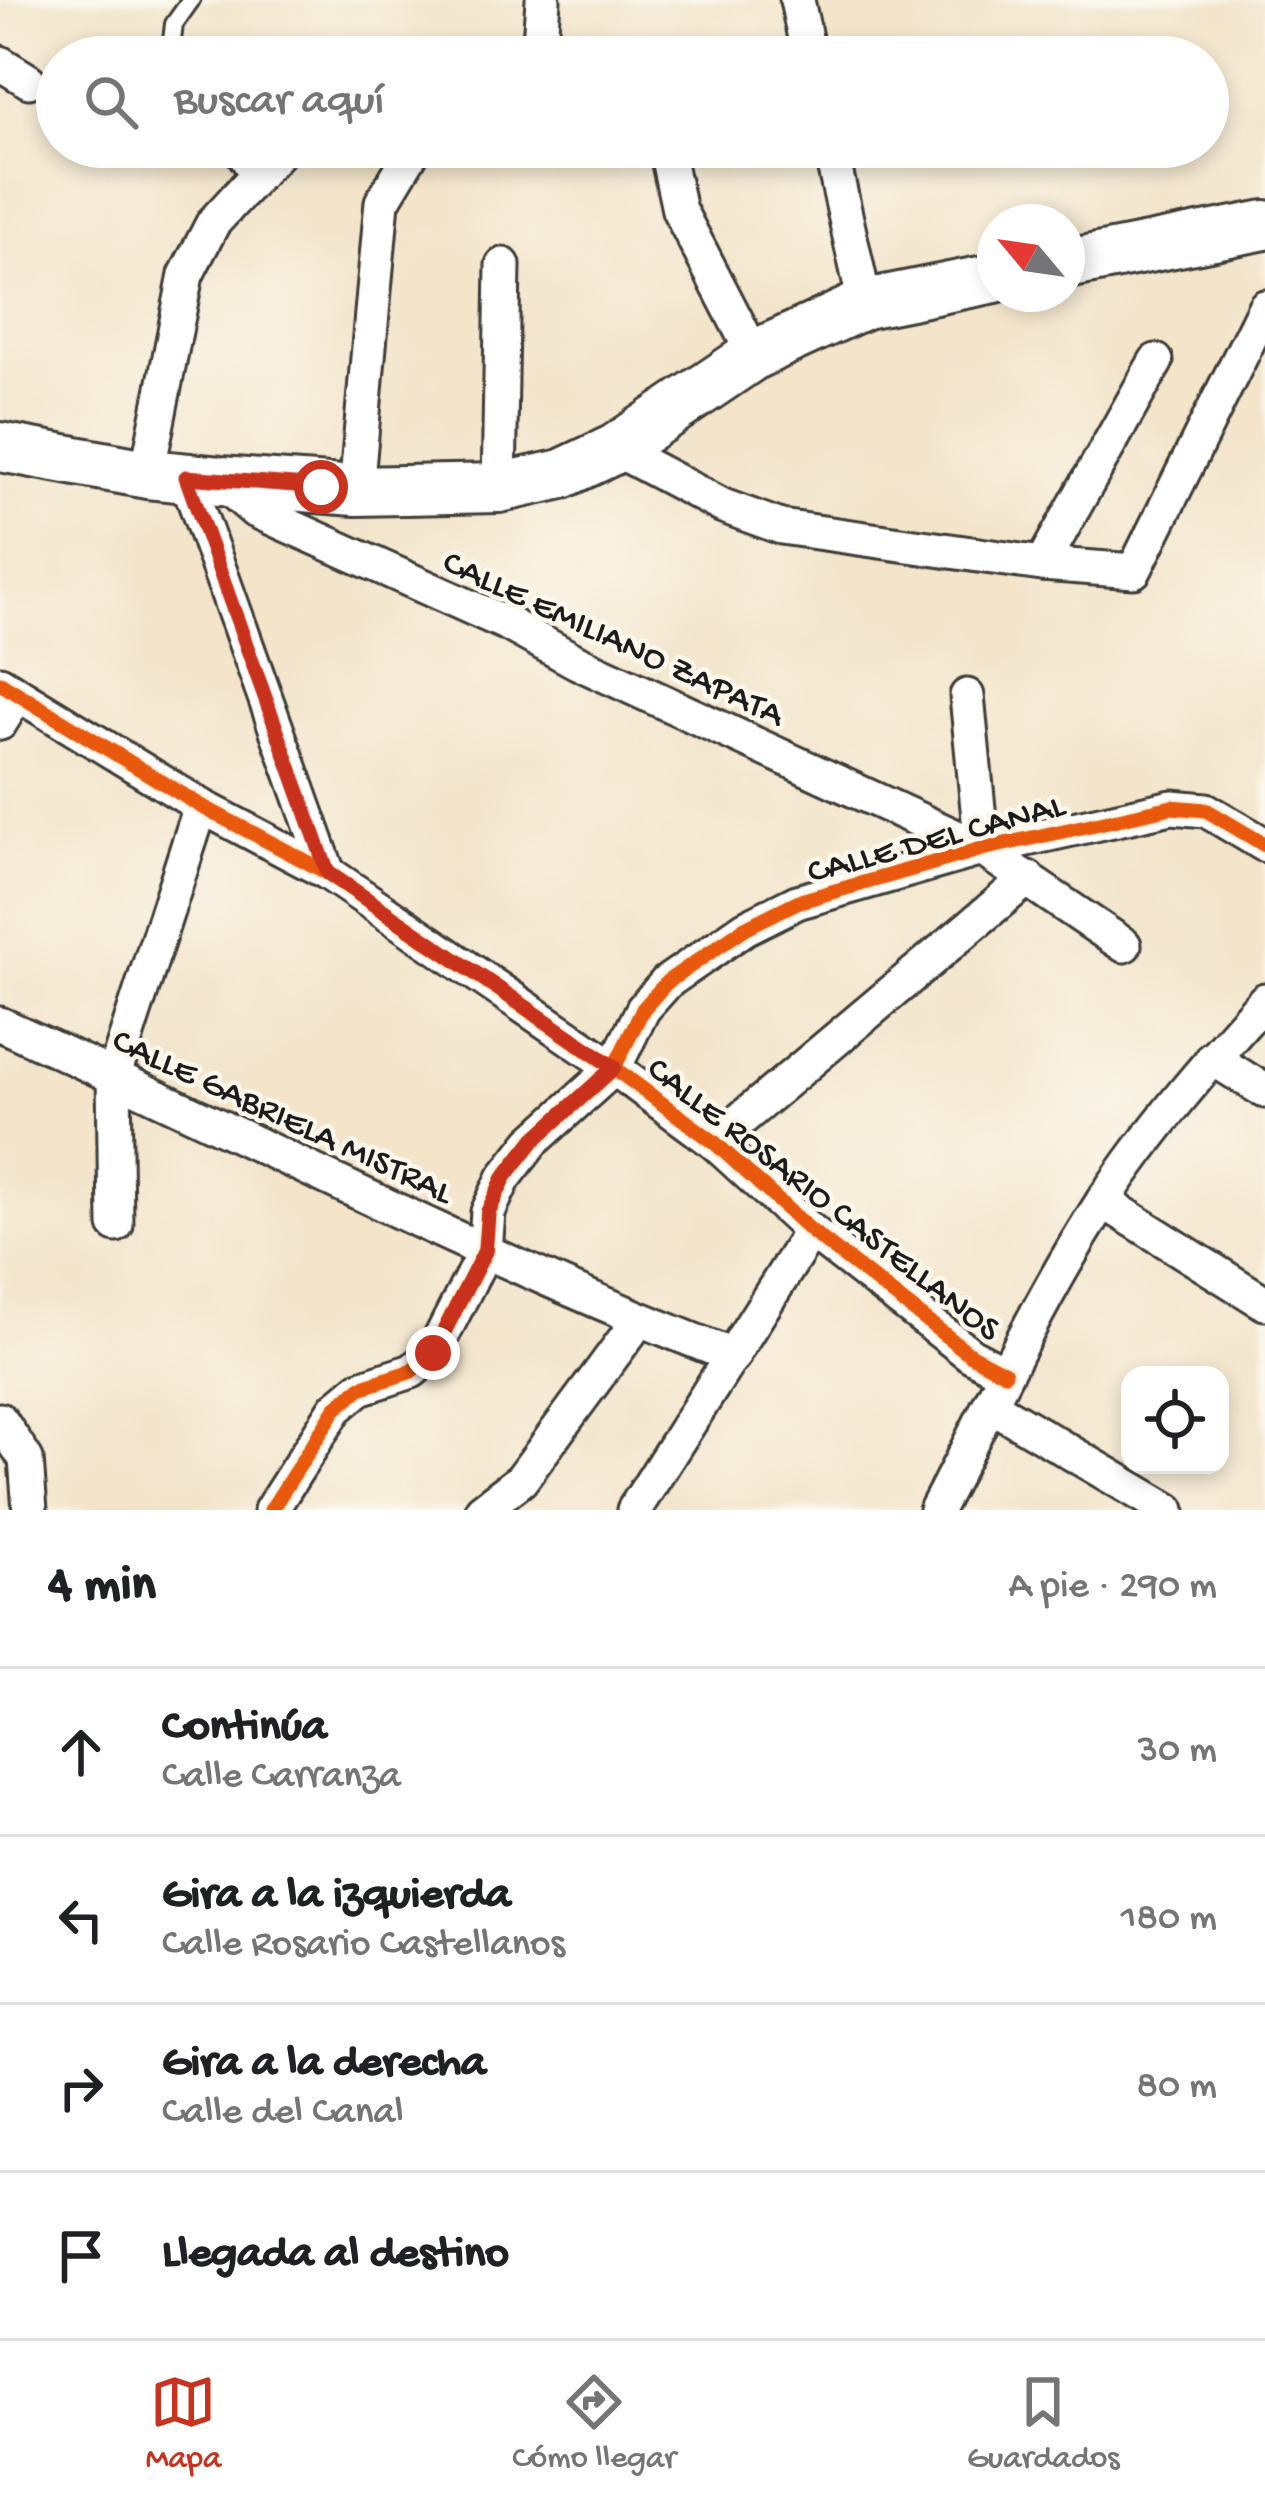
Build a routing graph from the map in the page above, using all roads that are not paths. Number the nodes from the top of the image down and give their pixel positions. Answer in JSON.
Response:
{"nodes":[{"id":1,"x":191,"y":0,"type":"edge"},
{"id":2,"x":543,"y":0,"type":"edge"},
{"id":3,"x":796,"y":0,"type":"edge"},
{"id":4,"x":173,"y":36,"type":"edge"},
{"id":5,"x":540,"y":36,"type":"edge"},
{"id":6,"x":804,"y":36,"type":"edge"},
{"id":7,"x":0,"y":63,"type":"edge"},
{"id":8,"x":29,"y":81,"type":"dead end"},
{"id":9,"x":243,"y":168,"type":"edge"},
{"id":10,"x":266,"y":168,"type":"edge"},
{"id":11,"x":402,"y":168,"type":"edge"},
{"id":12,"x":670,"y":168,"type":"edge"},
{"id":13,"x":835,"y":168,"type":"edge"},
{"id":14,"x":253,"y":183,"type":"junction"},
{"id":15,"x":1265,"y":225,"type":"edge"},
{"id":16,"x":1085,"y":260,"type":"edge"},
{"id":17,"x":502,"y":265,"type":"dead end"},
{"id":18,"x":977,"y":282,"type":"edge"},
{"id":19,"x":865,"y":304,"type":"junction"},
{"id":20,"x":1265,"y":308,"type":"edge"},
{"id":21,"x":754,"y":355,"type":"junction"},
{"id":22,"x":1156,"y":361,"type":"dead end"},
{"id":23,"x":0,"y":447,"type":"edge"},
{"id":24,"x":615,"y":449,"type":"junction"},
{"id":25,"x":184,"y":477,"type":"junction"},
{"id":26,"x":499,"y":488,"type":"junction"},
{"id":27,"x":356,"y":490,"type":"junction"},
{"id":28,"x":1042,"y":564,"type":"junction"},
{"id":29,"x":967,"y":696,"type":"dead end"},
{"id":30,"x":6,"y":700,"type":"edge"},
{"id":31,"x":201,"y":806,"type":"junction"},
{"id":32,"x":1265,"y":845,"type":"edge"},
{"id":33,"x":982,"y":849,"type":"junction"},
{"id":34,"x":328,"y":873,"type":"junction"},
{"id":35,"x":1028,"y":878,"type":"junction"},
{"id":36,"x":1124,"y":945,"type":"dead end"},
{"id":37,"x":1265,"y":1000,"type":"edge"},
{"id":38,"x":0,"y":1024,"type":"edge"},
{"id":39,"x":1213,"y":1058,"type":"junction"},
{"id":40,"x":614,"y":1067,"type":"junction"},
{"id":41,"x":114,"y":1075,"type":"junction"},
{"id":42,"x":1265,"y":1091,"type":"edge"},
{"id":43,"x":714,"y":1142,"type":"junction"},
{"id":44,"x":1103,"y":1201,"type":"junction"},
{"id":45,"x":116,"y":1225,"type":"dead end"},
{"id":46,"x":811,"y":1232,"type":"junction"},
{"id":47,"x":485,"y":1251,"type":"junction"},
{"id":48,"x":1265,"y":1303,"type":"edge"},
{"id":49,"x":639,"y":1320,"type":"junction"},
{"id":50,"x":734,"y":1356,"type":"junction"},
{"id":51,"x":1005,"y":1373,"type":"junction"},
{"id":52,"x":990,"y":1406,"type":"junction"},
{"id":53,"x":0,"y":1420,"type":"edge"},
{"id":54,"x":1111,"y":1495,"type":"edge"},
{"id":55,"x":30,"y":1510,"type":"edge"},
{"id":56,"x":271,"y":1510,"type":"edge"},
{"id":57,"x":482,"y":1510,"type":"edge"},
{"id":58,"x":634,"y":1510,"type":"edge"},
{"id":59,"x":936,"y":1510,"type":"edge"},
{"id":60,"x":1168,"y":1510,"type":"edge"}],
"edges":[{"from":1,"to":4,"type":"lane"},
{"from":2,"to":5,"type":"street"},
{"from":3,"to":6,"type":"street"},
{"from":7,"to":8,"type":"street"},
{"from":9,"to":14,"type":"lane"},
{"from":10,"to":14,"type":"street"},
{"from":11,"to":27,"type":"street"},
{"from":12,"to":21,"type":"street"},
{"from":13,"to":19,"type":"street"},
{"from":14,"to":25,"type":"street"},
{"from":15,"to":16,"type":"street"},
{"from":17,"to":26,"type":"street"},
{"from":18,"to":19,"type":"street"},
{"from":19,"to":21,"type":"street"},
{"from":20,"to":28,"type":"street"},
{"from":21,"to":24,"type":"street"},
{"from":22,"to":28,"type":"street"},
{"from":23,"to":25,"type":"street"},
{"from":24,"to":26,"type":"street"},
{"from":24,"to":28,"type":"street"},
{"from":25,"to":27,"type":"street"},
{"from":25,"to":33,"type":"street","name":"CALLE EMILIANO ZAPATA"},
{"from":25,"to":34,"type":"street"},
{"from":26,"to":27,"type":"street"},
{"from":29,"to":33,"type":"street"},
{"from":30,"to":31,"type":"street","name":"CALLE ROSARIO CASTELLANOS"},
{"from":31,"to":34,"type":"street","name":"CALLE ROSARIO CASTELLANOS"},
{"from":31,"to":41,"type":"street"},
{"from":32,"to":33,"type":"street","name":"CALLE DEL CANAL"},
{"from":33,"to":35,"type":"street","name":"CALLE EMILIANO ZAPATA"},
{"from":33,"to":40,"type":"street","name":"CALLE DEL CANAL"},
{"from":34,"to":40,"type":"street","name":"CALLE ROSARIO CASTELLANOS"},
{"from":35,"to":36,"type":"street","name":"CALLE EMILIANO ZAPATA"},
{"from":35,"to":43,"type":"street"},
{"from":37,"to":39,"type":"street"},
{"from":38,"to":41,"type":"street","name":"CALLE GABRIELA MISTRAL"},
{"from":39,"to":42,"type":"street"},
{"from":39,"to":44,"type":"street"},
{"from":40,"to":43,"type":"street","name":"CALLE ROSARIO CASTELLANOS"},
{"from":40,"to":47,"type":"street","name":"CALLE DEL CANAL"},
{"from":41,"to":45,"type":"street"},
{"from":41,"to":47,"type":"street","name":"CALLE GABRIELA MISTRAL"},
{"from":43,"to":46,"type":"street","name":"CALLE ROSARIO CASTELLANOS"},
{"from":44,"to":48,"type":"street"},
{"from":44,"to":51,"type":"street"},
{"from":46,"to":50,"type":"street"},
{"from":46,"to":51,"type":"street","name":"CALLE ROSARIO CASTELLANOS"},
{"from":47,"to":49,"type":"street","name":"CALLE GABRIELA MISTRAL"},
{"from":47,"to":56,"type":"street","name":"CALLE DEL CANAL"},
{"from":49,"to":50,"type":"street","name":"CALLE GABRIELA MISTRAL"},
{"from":49,"to":57,"type":"street"},
{"from":50,"to":58,"type":"street"},
{"from":51,"to":52,"type":"street"},
{"from":52,"to":54,"type":"street"},
{"from":52,"to":59,"type":"street"},
{"from":53,"to":55,"type":"street"},
{"from":54,"to":60,"type":"street"}]}
